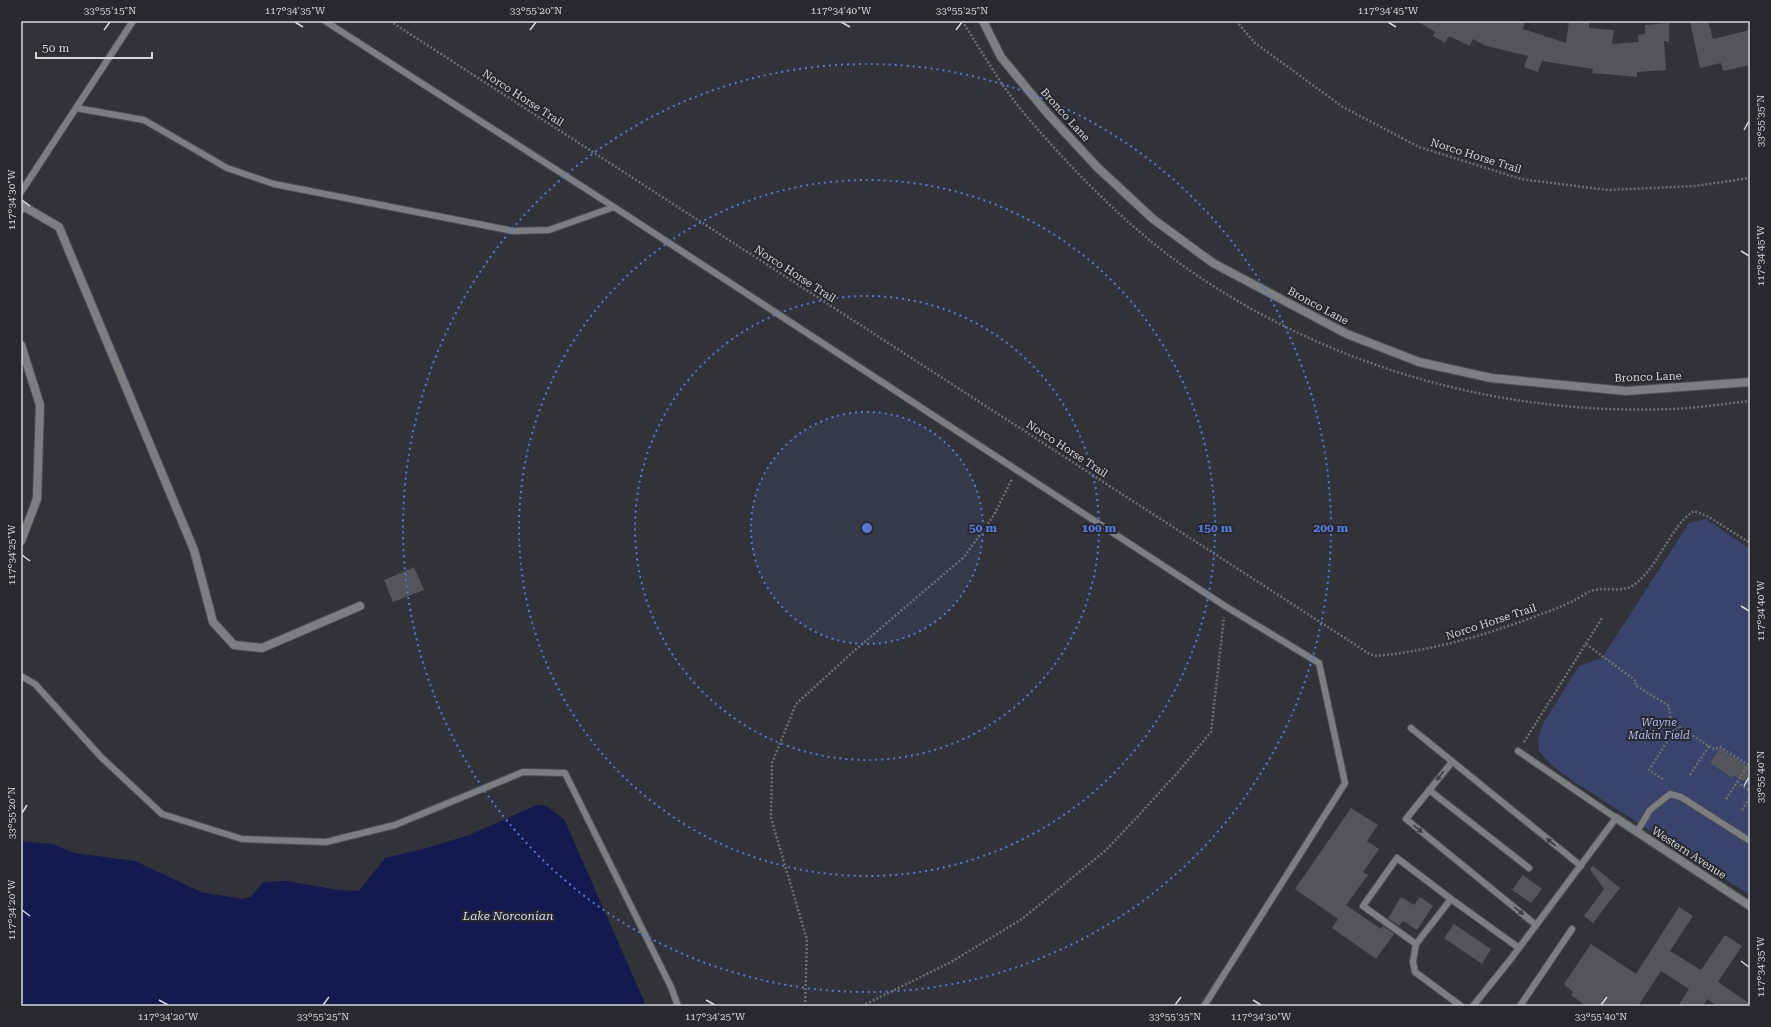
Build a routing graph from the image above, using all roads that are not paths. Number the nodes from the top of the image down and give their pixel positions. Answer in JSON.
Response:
{"nodes":[{"id":1,"x":133,"y":21,"type":"edge"},
{"id":2,"x":325,"y":21,"type":"edge"},
{"id":3,"x":983,"y":21,"type":"edge"},
{"id":4,"x":76,"y":108,"type":"junction"},
{"id":5,"x":21,"y":192,"type":"edge"},
{"id":6,"x":614,"y":207,"type":"junction"},
{"id":7,"x":21,"y":209,"type":"edge"},
{"id":8,"x":21,"y":345,"type":"edge"},
{"id":9,"x":1750,"y":382,"type":"edge"},
{"id":10,"x":21,"y":542,"type":"edge"},
{"id":11,"x":360,"y":606,"type":"dead end"},
{"id":12,"x":21,"y":676,"type":"edge"},
{"id":13,"x":1411,"y":728,"type":"dead end"},
{"id":14,"x":1518,"y":751,"type":"road end"},
{"id":15,"x":1452,"y":762,"type":"junction"},
{"id":16,"x":1429,"y":790,"type":"junction"},
{"id":17,"x":1616,"y":818,"type":"junction"},
{"id":18,"x":1637,"y":832,"type":"junction"},
{"id":19,"x":1750,"y":841,"type":"edge"},
{"id":20,"x":1581,"y":866,"type":"junction"},
{"id":21,"x":1528,"y":868,"type":"dead end"},
{"id":22,"x":1451,"y":898,"type":"junction"},
{"id":23,"x":1750,"y":906,"type":"edge"},
{"id":24,"x":1536,"y":925,"type":"junction"},
{"id":25,"x":1572,"y":929,"type":"dead end"},
{"id":26,"x":1416,"y":944,"type":"junction"},
{"id":27,"x":1519,"y":948,"type":"junction"},
{"id":28,"x":678,"y":1006,"type":"edge"},
{"id":29,"x":1204,"y":1006,"type":"edge"},
{"id":30,"x":1461,"y":1006,"type":"edge"},
{"id":31,"x":1473,"y":1006,"type":"edge"},
{"id":32,"x":1520,"y":1006,"type":"edge"}],
"edges":[{"from":1,"to":4,"type":"lane"},
{"from":2,"to":6,"type":"lane"},
{"from":3,"to":9,"type":"street","name":"Bronco Lane"},
{"from":4,"to":5,"type":"lane"},
{"from":4,"to":6,"type":"lane"},
{"from":6,"to":29,"type":"lane"},
{"from":7,"to":11,"type":"street"},
{"from":8,"to":10,"type":"street"},
{"from":12,"to":28,"type":"lane"},
{"from":13,"to":15,"type":"lane"},
{"from":14,"to":17,"type":"lane"},
{"from":15,"to":16,"type":"lane","one_way":true},
{"from":20,"to":15,"type":"lane","one_way":true},
{"from":16,"to":21,"type":"lane"},
{"from":16,"to":24,"type":"lane","one_way":true},
{"from":17,"to":18,"type":"street","name":"Western Avenue"},
{"from":17,"to":20,"type":"lane"},
{"from":18,"to":19,"type":"lane"},
{"from":18,"to":23,"type":"street","name":"Western Avenue"},
{"from":20,"to":24,"type":"lane"},
{"from":22,"to":26,"type":"lane"},
{"from":22,"to":26,"type":"lane"},
{"from":22,"to":27,"type":"lane"},
{"from":24,"to":27,"type":"lane"},
{"from":25,"to":32,"type":"lane"},
{"from":26,"to":30,"type":"lane"},
{"from":27,"to":31,"type":"lane"}]}
